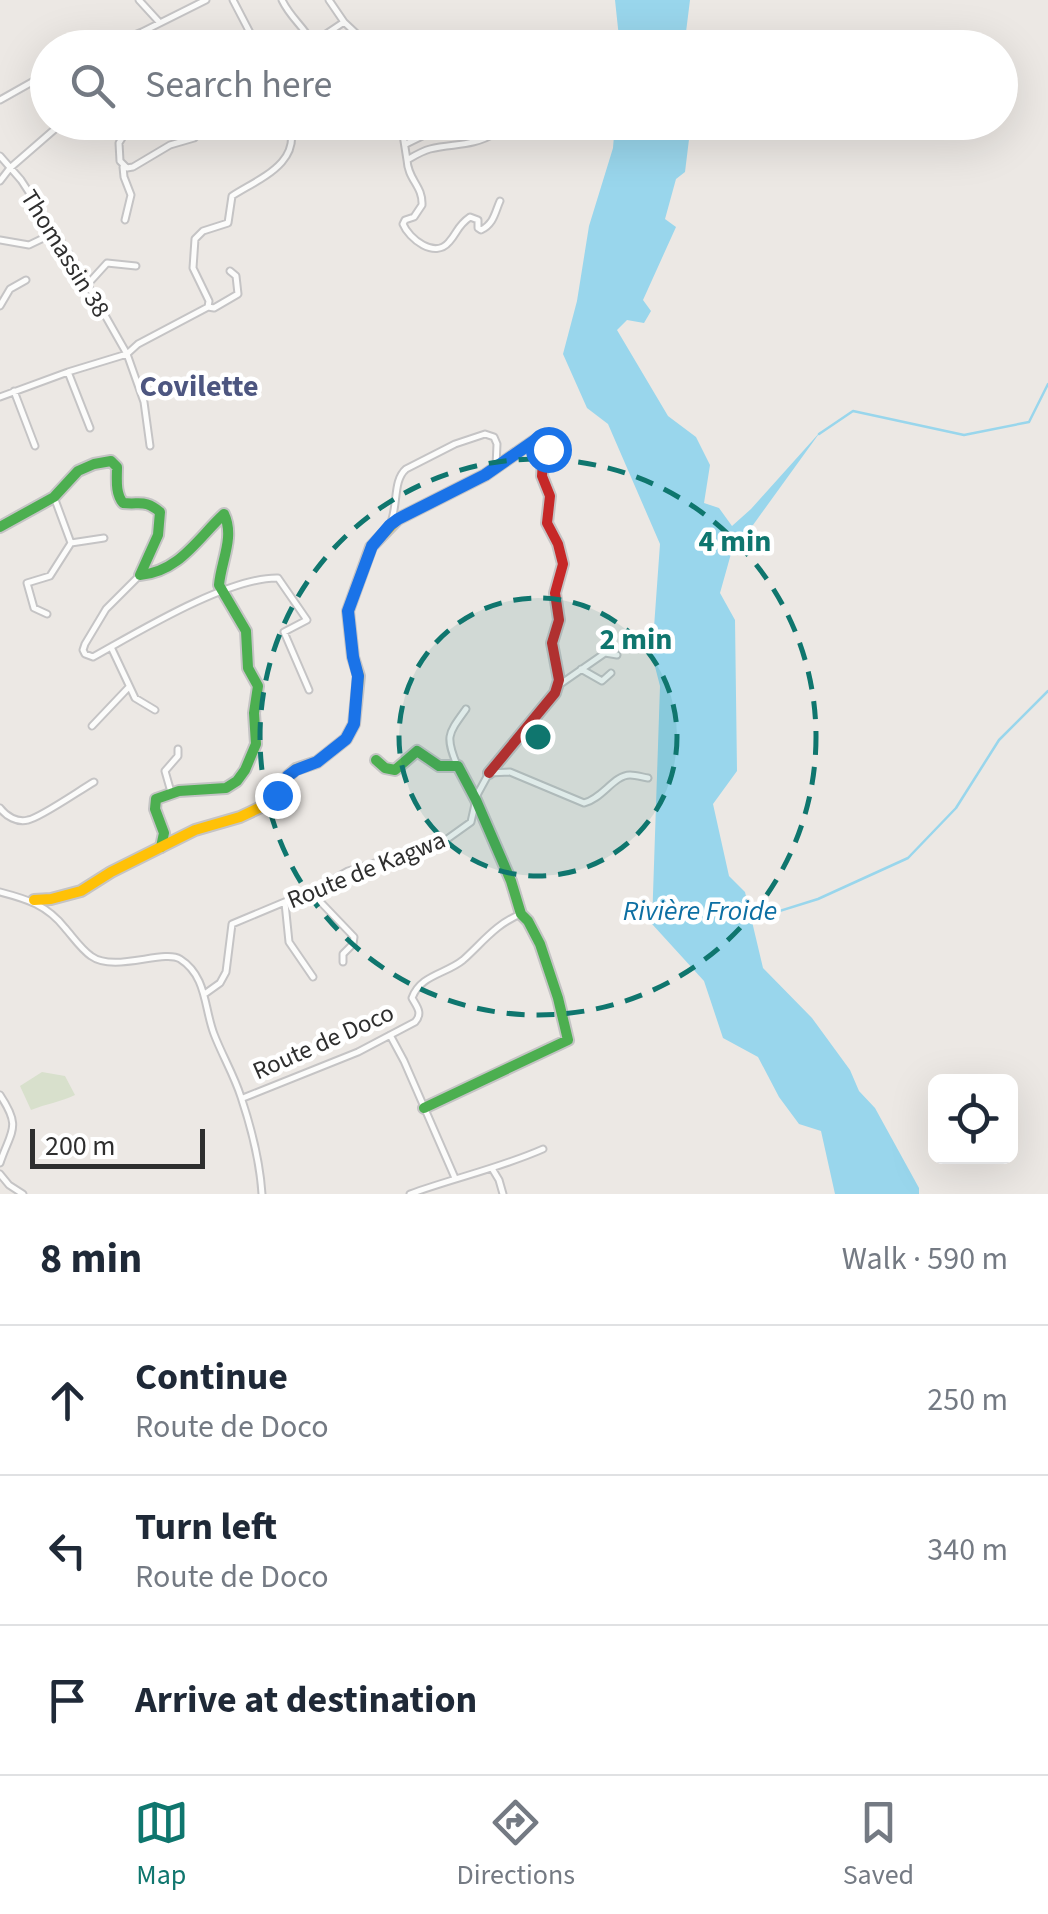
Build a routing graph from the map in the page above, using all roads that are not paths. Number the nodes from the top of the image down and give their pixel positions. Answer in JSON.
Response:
{"nodes":[{"id":1,"x":139,"y":0,"type":"edge"},
{"id":2,"x":206,"y":0,"type":"edge"},
{"id":3,"x":233,"y":0,"type":"edge"},
{"id":4,"x":282,"y":0,"type":"edge"},
{"id":5,"x":329,"y":0,"type":"edge"},
{"id":6,"x":344,"y":22,"type":"junction"},
{"id":7,"x":160,"y":23,"type":"junction"},
{"id":8,"x":144,"y":30,"type":"edge"},
{"id":9,"x":249,"y":30,"type":"edge"},
{"id":10,"x":305,"y":30,"type":"edge"},
{"id":11,"x":331,"y":30,"type":"edge"},
{"id":12,"x":353,"y":30,"type":"edge"},
{"id":13,"x":30,"y":83,"type":"edge"},
{"id":14,"x":0,"y":100,"type":"edge"},
{"id":15,"x":42,"y":140,"type":"edge"},
{"id":16,"x":121,"y":140,"type":"edge"},
{"id":17,"x":186,"y":140,"type":"edge"},
{"id":18,"x":293,"y":140,"type":"edge"},
{"id":19,"x":405,"y":140,"type":"edge"},
{"id":20,"x":414,"y":140,"type":"edge"},
{"id":21,"x":481,"y":140,"type":"edge"},
{"id":22,"x":406,"y":144,"type":"junction"},
{"id":23,"x":0,"y":156,"type":"edge"},
{"id":24,"x":407,"y":160,"type":"junction"},
{"id":25,"x":123,"y":167,"type":"junction"},
{"id":26,"x":10,"y":168,"type":"junction"},
{"id":27,"x":0,"y":181,"type":"edge"},
{"id":28,"x":500,"y":200,"type":"dead end"},
{"id":29,"x":126,"y":220,"type":"dead end"},
{"id":30,"x":54,"y":232,"type":"junction"},
{"id":31,"x":0,"y":240,"type":"edge"},
{"id":32,"x":136,"y":266,"type":"dead end"},
{"id":33,"x":230,"y":271,"type":"dead end"},
{"id":34,"x":26,"y":280,"type":"dead end"},
{"id":35,"x":87,"y":286,"type":"junction"},
{"id":36,"x":0,"y":306,"type":"edge"},
{"id":37,"x":208,"y":307,"type":"junction"},
{"id":38,"x":127,"y":354,"type":"junction"},
{"id":39,"x":68,"y":372,"type":"junction"},
{"id":40,"x":14,"y":391,"type":"junction"},
{"id":41,"x":0,"y":397,"type":"edge"},
{"id":42,"x":90,"y":428,"type":"dead end"},
{"id":43,"x":35,"y":446,"type":"dead end"},
{"id":44,"x":150,"y":446,"type":"dead end"},
{"id":45,"x":496,"y":468,"type":"junction"},
{"id":46,"x":54,"y":498,"type":"junction"},
{"id":47,"x":390,"y":525,"type":"junction"},
{"id":48,"x":0,"y":527,"type":"edge"},
{"id":49,"x":104,"y":538,"type":"dead end"},
{"id":50,"x":70,"y":543,"type":"junction"},
{"id":51,"x":140,"y":574,"type":"junction"},
{"id":52,"x":220,"y":592,"type":"junction"},
{"id":53,"x":47,"y":614,"type":"dead end"},
{"id":54,"x":111,"y":647,"type":"junction"},
{"id":55,"x":617,"y":655,"type":"dead end"},
{"id":56,"x":581,"y":669,"type":"junction"},
{"id":57,"x":611,"y":674,"type":"dead end"},
{"id":58,"x":559,"y":685,"type":"junction"},
{"id":59,"x":129,"y":688,"type":"junction"},
{"id":60,"x":309,"y":690,"type":"dead end"},
{"id":61,"x":466,"y":709,"type":"dead end"},
{"id":62,"x":155,"y":710,"type":"dead end"},
{"id":63,"x":92,"y":726,"type":"dead end"},
{"id":64,"x":178,"y":748,"type":"dead end"},
{"id":65,"x":376,"y":760,"type":"dead end"},
{"id":66,"x":458,"y":766,"type":"junction"},
{"id":67,"x":488,"y":773,"type":"junction"},
{"id":68,"x":648,"y":778,"type":"dead end"},
{"id":69,"x":94,"y":782,"type":"dead end"},
{"id":70,"x":172,"y":792,"type":"junction"},
{"id":71,"x":476,"y":800,"type":"junction"},
{"id":72,"x":0,"y":808,"type":"edge"},
{"id":73,"x":161,"y":847,"type":"junction"},
{"id":74,"x":310,"y":891,"type":"junction"},
{"id":75,"x":0,"y":892,"type":"edge"},
{"id":76,"x":34,"y":900,"type":"junction"},
{"id":77,"x":284,"y":902,"type":"junction"},
{"id":78,"x":520,"y":914,"type":"junction"},
{"id":79,"x":342,"y":962,"type":"dead end"},
{"id":80,"x":314,"y":976,"type":"dead end"},
{"id":81,"x":206,"y":993,"type":"junction"},
{"id":82,"x":390,"y":1035,"type":"junction"},
{"id":83,"x":0,"y":1096,"type":"edge"},
{"id":84,"x":242,"y":1099,"type":"junction"},
{"id":85,"x":424,"y":1108,"type":"junction"},
{"id":86,"x":542,"y":1149,"type":"dead end"},
{"id":87,"x":0,"y":1163,"type":"edge"},
{"id":88,"x":492,"y":1168,"type":"junction"},
{"id":89,"x":0,"y":1174,"type":"edge"},
{"id":90,"x":454,"y":1178,"type":"junction"},
{"id":91,"x":22,"y":1194,"type":"edge"},
{"id":92,"x":262,"y":1194,"type":"edge"},
{"id":93,"x":410,"y":1194,"type":"edge"},
{"id":94,"x":503,"y":1194,"type":"edge"}],
"edges":[{"from":1,"to":7,"type":"street"},
{"from":2,"to":7,"type":"street"},
{"from":3,"to":9,"type":"street"},
{"from":4,"to":10,"type":"street"},
{"from":5,"to":6,"type":"street"},
{"from":6,"to":11,"type":"street"},
{"from":6,"to":12,"type":"street"},
{"from":7,"to":8,"type":"street"},
{"from":13,"to":14,"type":"street"},
{"from":15,"to":26,"type":"street"},
{"from":16,"to":25,"type":"street"},
{"from":17,"to":25,"type":"street"},
{"from":18,"to":37,"type":"street"},
{"from":19,"to":22,"type":"street"},
{"from":20,"to":22,"type":"street"},
{"from":21,"to":24,"type":"street"},
{"from":22,"to":24,"type":"street"},
{"from":23,"to":26,"type":"street","name":"Thomassin 38"},
{"from":24,"to":28,"type":"street"},
{"from":25,"to":29,"type":"street"},
{"from":26,"to":27,"type":"street"},
{"from":26,"to":30,"type":"street","name":"Thomassin 38"},
{"from":30,"to":31,"type":"street"},
{"from":30,"to":35,"type":"street","name":"Thomassin 38"},
{"from":32,"to":35,"type":"street"},
{"from":33,"to":37,"type":"street"},
{"from":34,"to":36,"type":"street"},
{"from":35,"to":38,"type":"street","name":"Thomassin 38"},
{"from":37,"to":38,"type":"street"},
{"from":38,"to":39,"type":"street"},
{"from":38,"to":44,"type":"street","name":"Thomassin 38"},
{"from":39,"to":40,"type":"street"},
{"from":39,"to":42,"type":"street"},
{"from":40,"to":41,"type":"street"},
{"from":40,"to":43,"type":"street"},
{"from":45,"to":47,"type":"street"},
{"from":45,"to":47,"type":"street"},
{"from":45,"to":58,"type":"street"},
{"from":46,"to":48,"type":"street"},
{"from":46,"to":50,"type":"street"},
{"from":46,"to":51,"type":"street"},
{"from":47,"to":73,"type":"street"},
{"from":49,"to":50,"type":"street"},
{"from":50,"to":53,"type":"street"},
{"from":51,"to":52,"type":"street"},
{"from":51,"to":54,"type":"street"},
{"from":52,"to":54,"type":"street"},
{"from":52,"to":60,"type":"street"},
{"from":52,"to":70,"type":"street"},
{"from":54,"to":59,"type":"street"},
{"from":55,"to":56,"type":"street"},
{"from":56,"to":57,"type":"street"},
{"from":56,"to":58,"type":"street"},
{"from":58,"to":67,"type":"street"},
{"from":59,"to":62,"type":"street"},
{"from":59,"to":63,"type":"street"},
{"from":61,"to":66,"type":"street"},
{"from":64,"to":70,"type":"street"},
{"from":65,"to":66,"type":"street"},
{"from":66,"to":71,"type":"street"},
{"from":67,"to":68,"type":"street"},
{"from":67,"to":71,"type":"street","name":"Route de Kagwa"},
{"from":69,"to":72,"type":"street"},
{"from":70,"to":73,"type":"street"},
{"from":71,"to":74,"type":"street","name":"Route de Kagwa"},
{"from":71,"to":78,"type":"street"},
{"from":73,"to":76,"type":"street"},
{"from":74,"to":77,"type":"street","name":"Route de Kagwa"},
{"from":74,"to":79,"type":"street"},
{"from":75,"to":76,"type":"street"},
{"from":76,"to":81,"type":"street"},
{"from":77,"to":80,"type":"street"},
{"from":77,"to":81,"type":"street","name":"Route de Kagwa"},
{"from":78,"to":82,"type":"street","name":"Route de Doco"},
{"from":78,"to":85,"type":"street"},
{"from":81,"to":84,"type":"street"},
{"from":82,"to":84,"type":"street","name":"Route de Doco"},
{"from":82,"to":85,"type":"street"},
{"from":83,"to":87,"type":"street"},
{"from":84,"to":92,"type":"street"},
{"from":85,"to":90,"type":"street"},
{"from":86,"to":88,"type":"street"},
{"from":88,"to":90,"type":"street"},
{"from":88,"to":94,"type":"street"},
{"from":89,"to":91,"type":"street"},
{"from":90,"to":93,"type":"street"}]}
